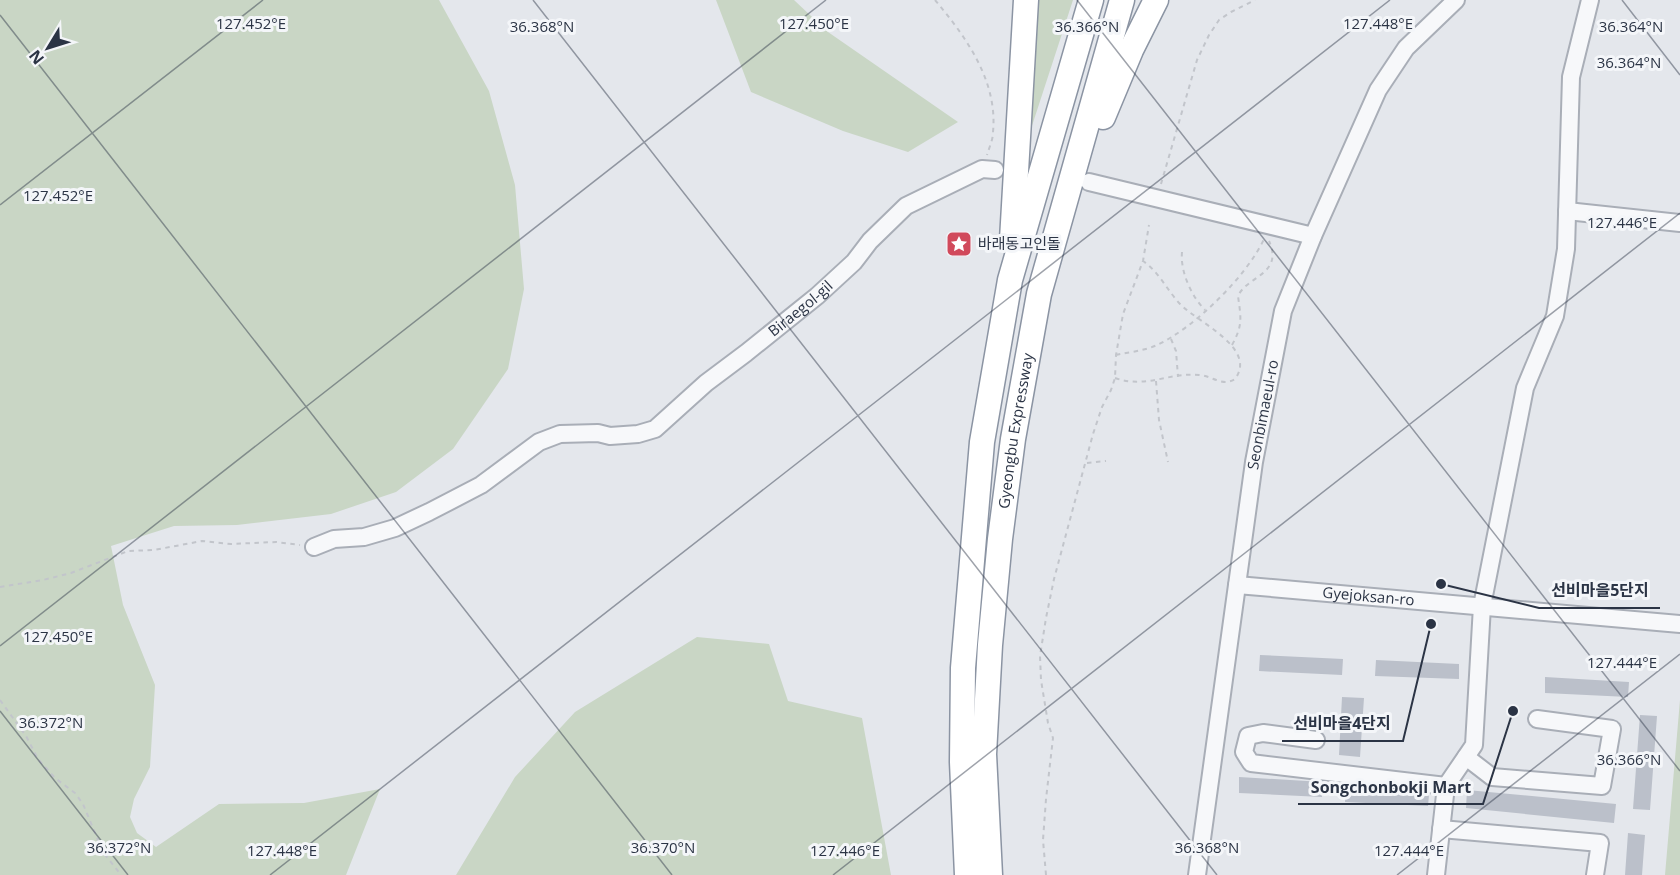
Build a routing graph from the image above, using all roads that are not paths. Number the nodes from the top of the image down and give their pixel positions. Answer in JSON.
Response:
{"nodes":[{"id":1,"x":1026,"y":0,"type":"edge"},
{"id":2,"x":1091,"y":0,"type":"edge"},
{"id":3,"x":1122,"y":0,"type":"edge"},
{"id":4,"x":1156,"y":0,"type":"edge"},
{"id":5,"x":1456,"y":0,"type":"edge"},
{"id":6,"x":1590,"y":0,"type":"edge"},
{"id":7,"x":989,"y":169,"type":"road end"},
{"id":8,"x":1089,"y":182,"type":"dead end"},
{"id":9,"x":1567,"y":211,"type":"junction"},
{"id":10,"x":1680,"y":223,"type":"edge"},
{"id":11,"x":1313,"y":237,"type":"junction"},
{"id":12,"x":1010,"y":280,"type":"junction"},
{"id":13,"x":1039,"y":294,"type":"junction"},
{"id":14,"x":314,"y":547,"type":"road end"},
{"id":15,"x":1237,"y":585,"type":"junction"},
{"id":16,"x":1482,"y":606,"type":"junction"},
{"id":17,"x":1680,"y":624,"type":"edge"},
{"id":18,"x":1537,"y":719,"type":"dead end"},
{"id":19,"x":1316,"y":740,"type":"dead end"},
{"id":20,"x":1466,"y":758,"type":"junction"},
{"id":21,"x":1446,"y":786,"type":"junction"},
{"id":22,"x":1441,"y":829,"type":"junction"},
{"id":23,"x":967,"y":875,"type":"edge"},
{"id":24,"x":990,"y":875,"type":"edge"},
{"id":25,"x":1197,"y":875,"type":"edge"},
{"id":26,"x":1436,"y":875,"type":"edge"},
{"id":27,"x":1595,"y":875,"type":"edge"}],
"edges":[{"from":1,"to":12,"type":"highway"},
{"from":2,"to":12,"type":"highway","name":"Gyeongbu Expressway"},
{"from":3,"to":13,"type":"highway","name":"Gyeongbu Expressway"},
{"from":4,"to":13,"type":"highway"},
{"from":5,"to":11,"type":"street","name":"Seonbimaeul-ro"},
{"from":6,"to":9,"type":"street"},
{"from":7,"to":14,"type":"street","name":"Biraegol-gil"},
{"from":8,"to":11,"type":"street"},
{"from":9,"to":10,"type":"street"},
{"from":9,"to":16,"type":"street"},
{"from":11,"to":15,"type":"street","name":"Seonbimaeul-ro"},
{"from":12,"to":23,"type":"highway","name":"Gyeongbu Expressway"},
{"from":13,"to":24,"type":"highway","name":"Gyeongbu Expressway"},
{"from":15,"to":16,"type":"street","name":"Gyejoksan-ro"},
{"from":15,"to":25,"type":"street","name":"Seonbimaeul-ro"},
{"from":16,"to":17,"type":"street","name":"Gyejoksan-ro"},
{"from":16,"to":20,"type":"street"},
{"from":18,"to":20,"type":"street"},
{"from":19,"to":21,"type":"street"},
{"from":20,"to":21,"type":"street"},
{"from":21,"to":22,"type":"street"},
{"from":22,"to":26,"type":"street"},
{"from":22,"to":27,"type":"street"}]}
